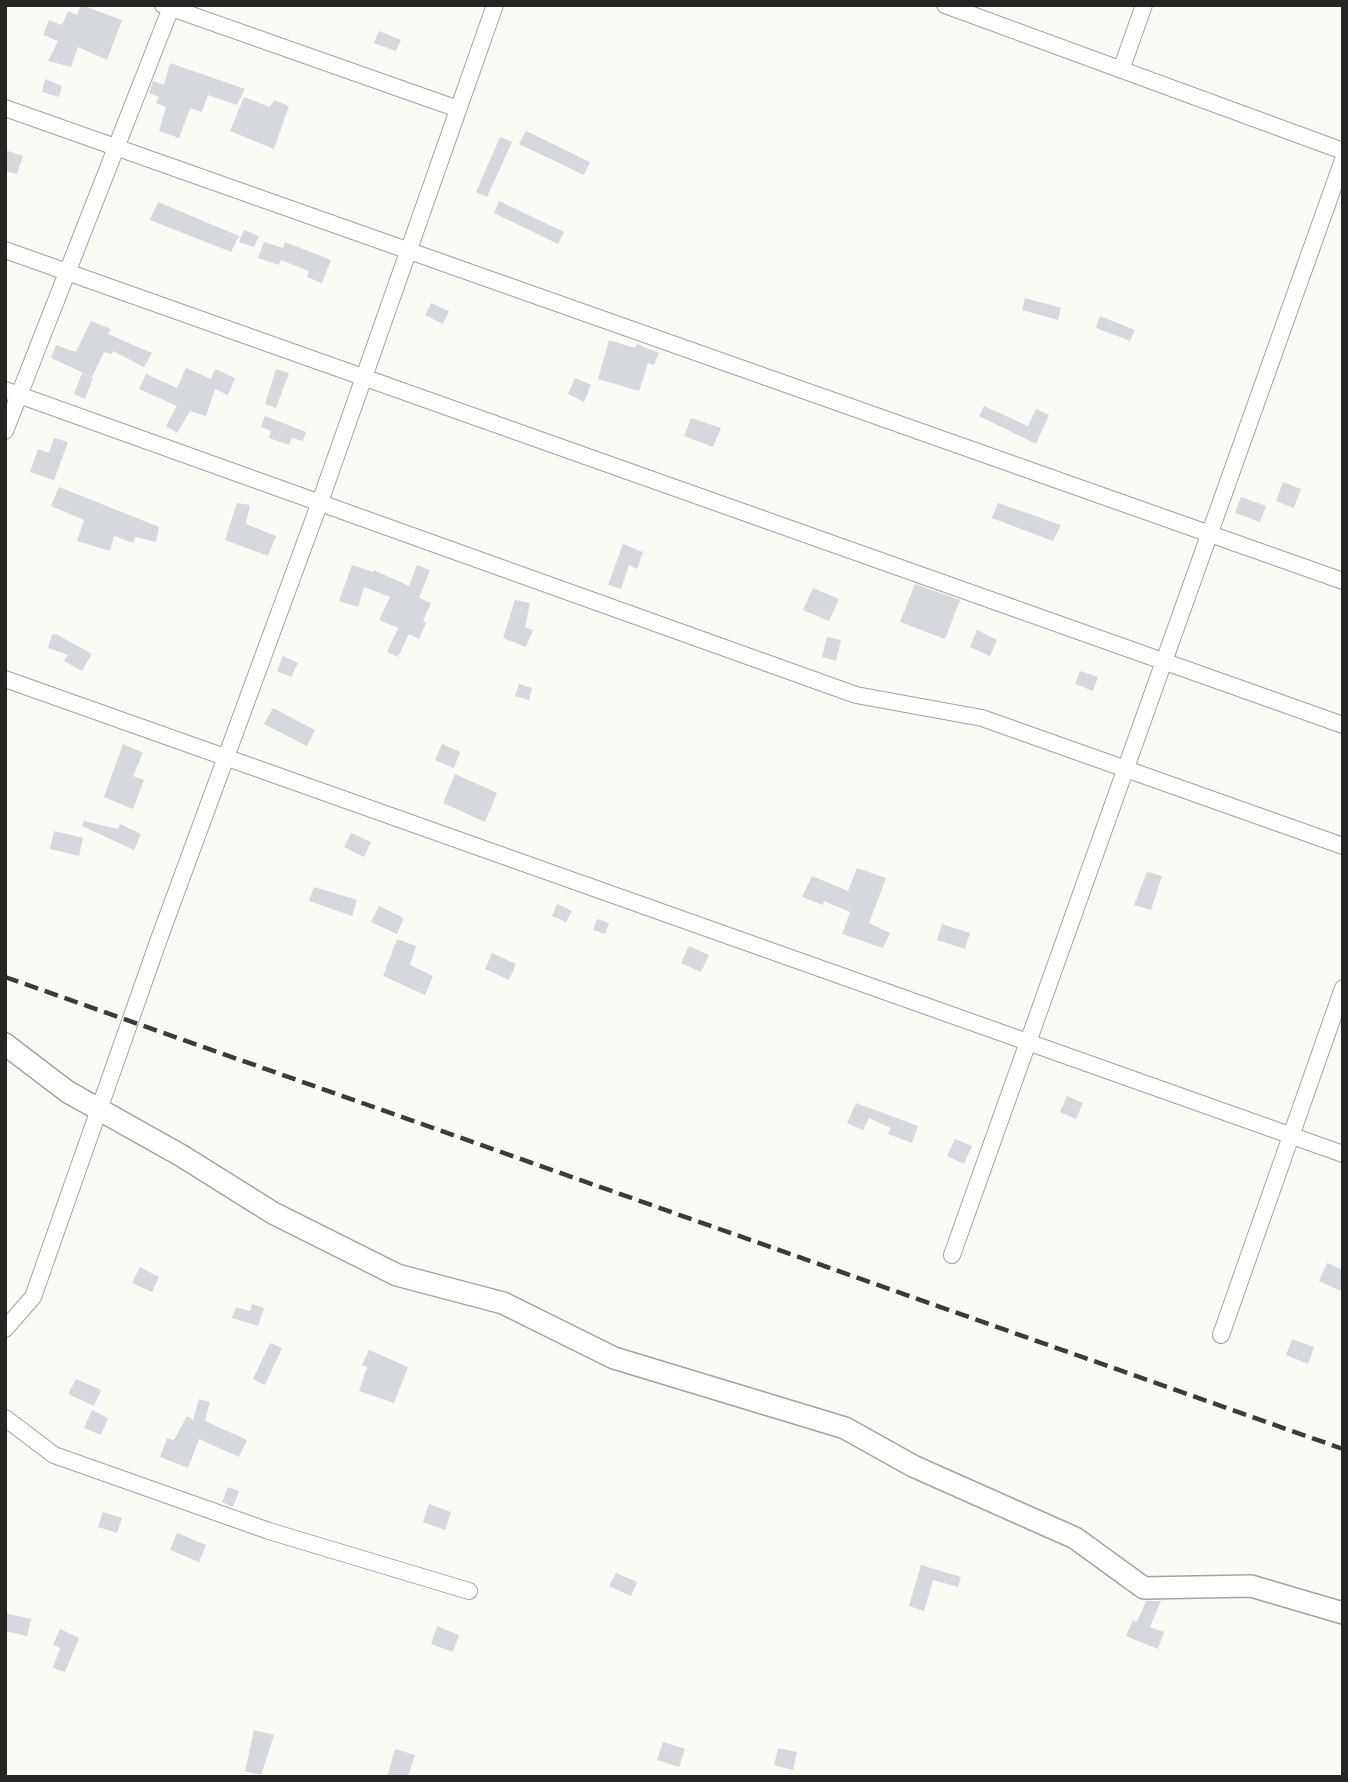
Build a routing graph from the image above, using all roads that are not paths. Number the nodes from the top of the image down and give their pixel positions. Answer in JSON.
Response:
{"nodes":[{"id":1,"x":495,"y":5,"type":"edge"},
{"id":2,"x":1144,"y":5,"type":"edge"},
{"id":3,"x":169,"y":6,"type":"edge"},
{"id":4,"x":948,"y":6,"type":"edge"},
{"id":5,"x":1121,"y":70,"type":"junction"},
{"id":6,"x":5,"y":108,"type":"edge"},
{"id":7,"x":458,"y":109,"type":"junction"},
{"id":8,"x":116,"y":148,"type":"junction"},
{"id":9,"x":1343,"y":150,"type":"edge"},
{"id":10,"x":1343,"y":160,"type":"edge"},
{"id":11,"x":5,"y":250,"type":"edge"},
{"id":12,"x":408,"y":251,"type":"junction"},
{"id":13,"x":67,"y":272,"type":"junction"},
{"id":14,"x":364,"y":378,"type":"junction"},
{"id":15,"x":12,"y":393,"type":"edge"},
{"id":16,"x":5,"y":431,"type":"edge"},
{"id":17,"x":320,"y":502,"type":"junction"},
{"id":18,"x":1209,"y":534,"type":"junction"},
{"id":19,"x":1343,"y":581,"type":"edge"},
{"id":20,"x":1164,"y":662,"type":"junction"},
{"id":21,"x":5,"y":679,"type":"edge"},
{"id":22,"x":1343,"y":725,"type":"edge"},
{"id":23,"x":227,"y":758,"type":"junction"},
{"id":24,"x":1126,"y":769,"type":"junction"},
{"id":25,"x":1343,"y":846,"type":"edge"},
{"id":26,"x":1343,"y":989,"type":"edge"},
{"id":27,"x":1028,"y":1042,"type":"junction"},
{"id":28,"x":5,"y":1044,"type":"edge"},
{"id":29,"x":99,"y":1109,"type":"junction"},
{"id":30,"x":1291,"y":1136,"type":"junction"},
{"id":31,"x":1343,"y":1154,"type":"edge"},
{"id":32,"x":952,"y":1255,"type":"dead end"},
{"id":33,"x":5,"y":1329,"type":"edge"},
{"id":34,"x":1221,"y":1335,"type":"dead end"},
{"id":35,"x":5,"y":1418,"type":"edge"},
{"id":36,"x":469,"y":1591,"type":"dead end"},
{"id":37,"x":1343,"y":1613,"type":"edge"}],
"edges":[{"from":1,"to":7,"type":"street"},
{"from":2,"to":5,"type":"street"},
{"from":3,"to":7,"type":"street"},
{"from":3,"to":8,"type":"street"},
{"from":4,"to":5,"type":"street"},
{"from":5,"to":9,"type":"street"},
{"from":6,"to":8,"type":"street"},
{"from":7,"to":12,"type":"street"},
{"from":8,"to":12,"type":"street"},
{"from":8,"to":13,"type":"street"},
{"from":10,"to":18,"type":"street"},
{"from":11,"to":13,"type":"street"},
{"from":12,"to":14,"type":"street"},
{"from":12,"to":18,"type":"street"},
{"from":13,"to":14,"type":"street"},
{"from":13,"to":15,"type":"street"},
{"from":14,"to":17,"type":"street"},
{"from":14,"to":20,"type":"street"},
{"from":15,"to":16,"type":"street"},
{"from":15,"to":17,"type":"street"},
{"from":17,"to":23,"type":"street"},
{"from":17,"to":24,"type":"street"},
{"from":18,"to":19,"type":"street"},
{"from":18,"to":20,"type":"street"},
{"from":20,"to":22,"type":"street"},
{"from":20,"to":24,"type":"street"},
{"from":21,"to":23,"type":"street"},
{"from":23,"to":27,"type":"street"},
{"from":23,"to":29,"type":"street"},
{"from":24,"to":25,"type":"street"},
{"from":24,"to":27,"type":"street"},
{"from":26,"to":30,"type":"street"},
{"from":27,"to":30,"type":"street"},
{"from":27,"to":32,"type":"street"},
{"from":28,"to":29,"type":"street"},
{"from":29,"to":33,"type":"street"},
{"from":29,"to":37,"type":"street"},
{"from":30,"to":31,"type":"street"},
{"from":30,"to":34,"type":"street"},
{"from":35,"to":36,"type":"street"}]}
